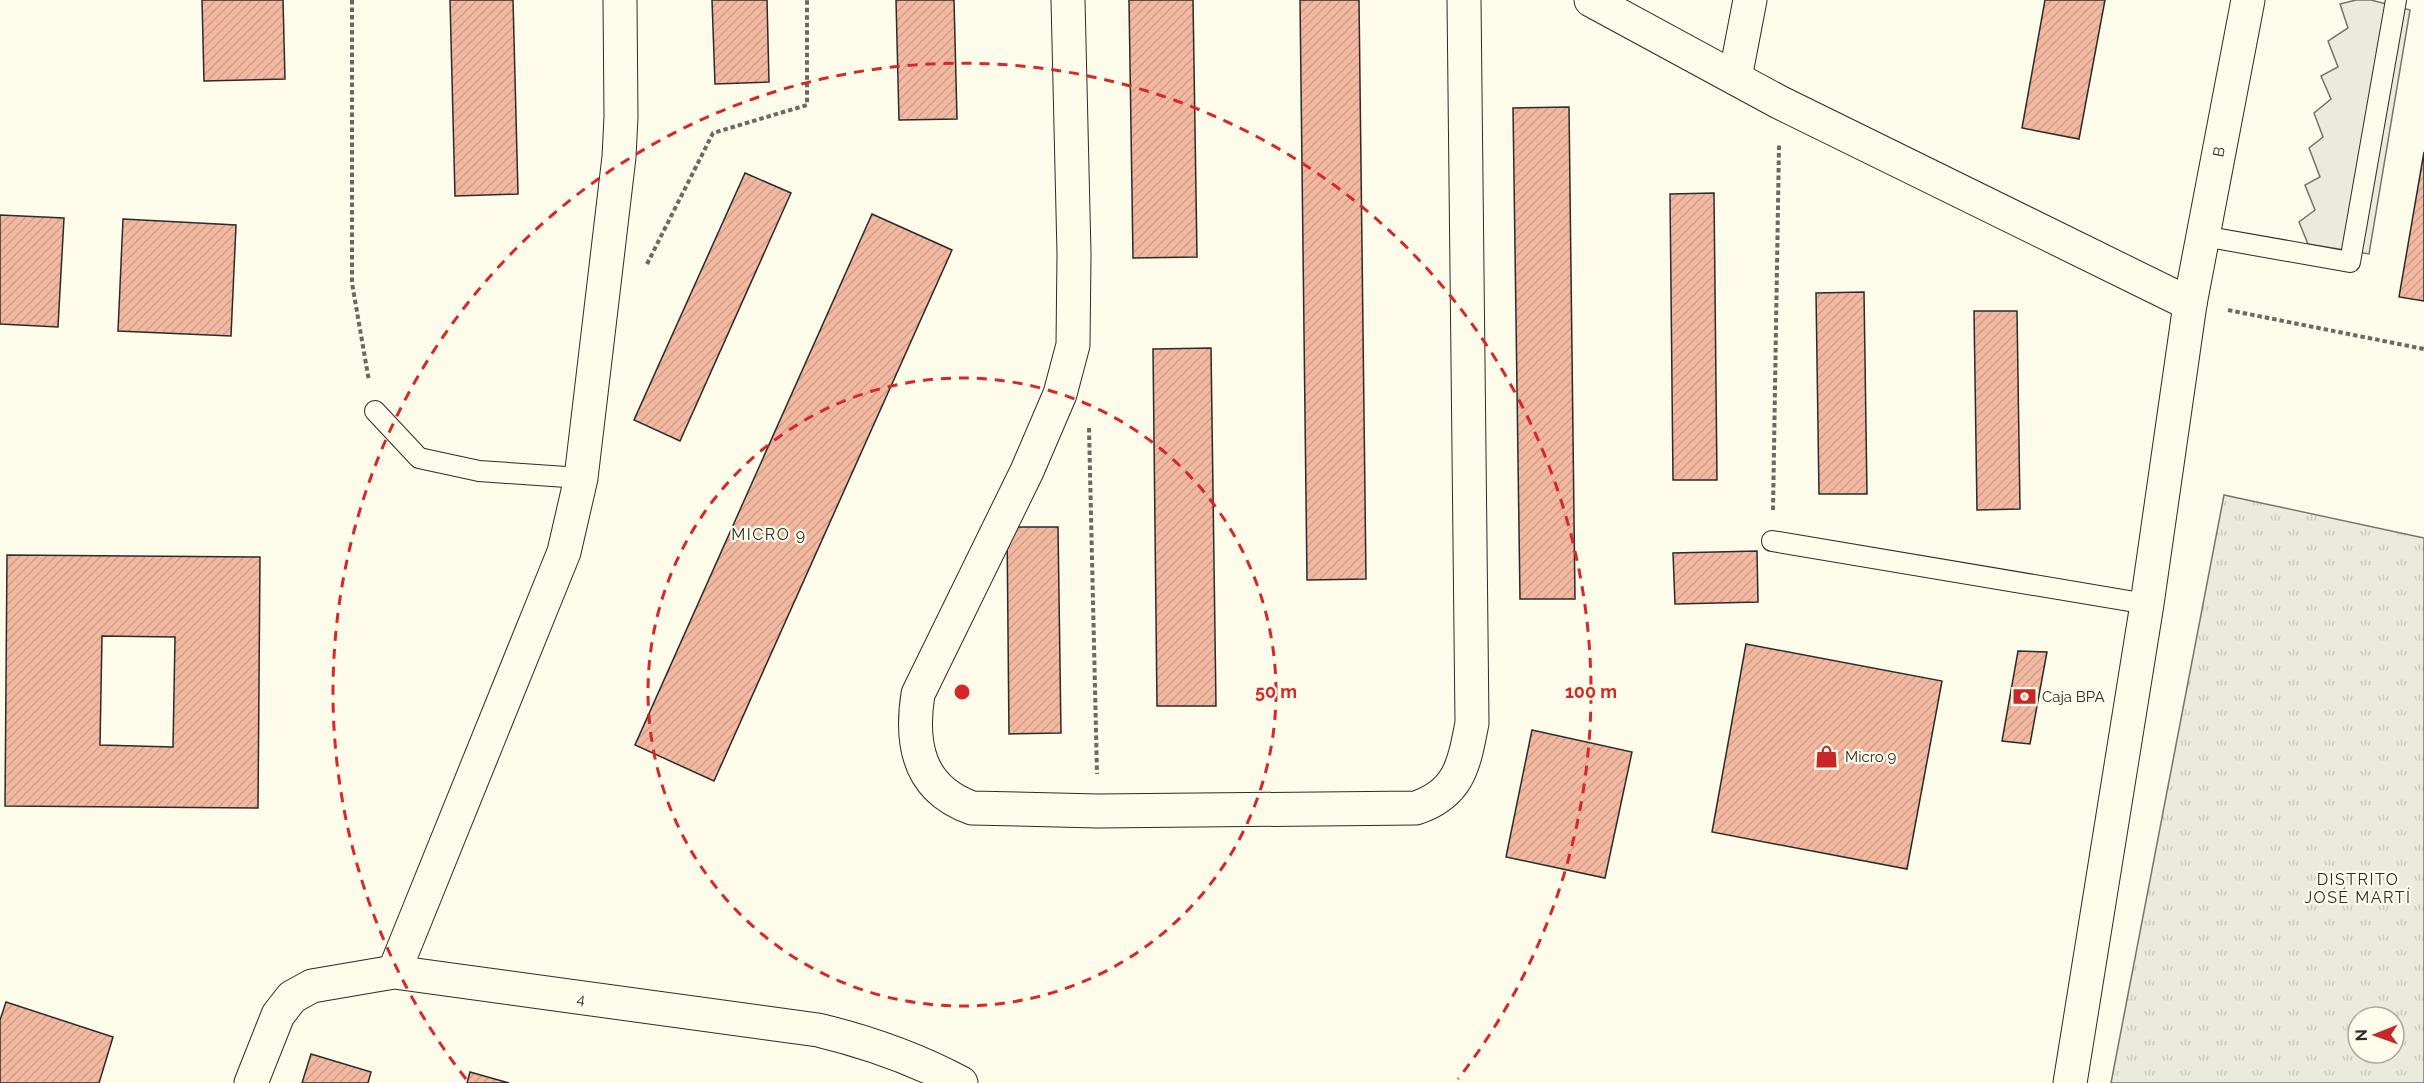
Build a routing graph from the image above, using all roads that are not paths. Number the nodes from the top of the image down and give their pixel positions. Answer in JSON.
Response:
{"nodes":[{"id":1,"x":620,"y":0,"type":"edge"},
{"id":2,"x":1068,"y":0,"type":"edge"},
{"id":3,"x":1464,"y":0,"type":"edge"},
{"id":4,"x":1591,"y":0,"type":"edge"},
{"id":5,"x":1750,"y":0,"type":"edge"},
{"id":6,"x":2248,"y":0,"type":"edge"},
{"id":7,"x":2396,"y":0,"type":"edge"},
{"id":8,"x":1735,"y":78,"type":"junction"},
{"id":9,"x":2203,"y":236,"type":"junction"},
{"id":10,"x":2190,"y":304,"type":"junction"},
{"id":11,"x":375,"y":411,"type":"road end"},
{"id":12,"x":581,"y":478,"type":"junction"},
{"id":13,"x":1772,"y":541,"type":"road end"},
{"id":14,"x":2147,"y":604,"type":"junction"},
{"id":15,"x":394,"y":972,"type":"junction"},
{"id":16,"x":251,"y":1083,"type":"edge"},
{"id":17,"x":961,"y":1083,"type":"edge"},
{"id":18,"x":2070,"y":1083,"type":"edge"}],
"edges":[{"from":1,"to":12,"type":"street"},
{"from":2,"to":3,"type":"street"},
{"from":4,"to":8,"type":"street"},
{"from":5,"to":8,"type":"street"},
{"from":6,"to":9,"type":"street","name":"B"},
{"from":7,"to":9,"type":"lane"},
{"from":8,"to":10,"type":"street"},
{"from":9,"to":10,"type":"street","name":"B"},
{"from":10,"to":14,"type":"street","name":"B"},
{"from":11,"to":12,"type":"lane"},
{"from":12,"to":15,"type":"street"},
{"from":13,"to":14,"type":"lane"},
{"from":14,"to":18,"type":"street","name":"B"},
{"from":15,"to":16,"type":"street","name":"4"},
{"from":15,"to":17,"type":"street","name":"4"}]}
